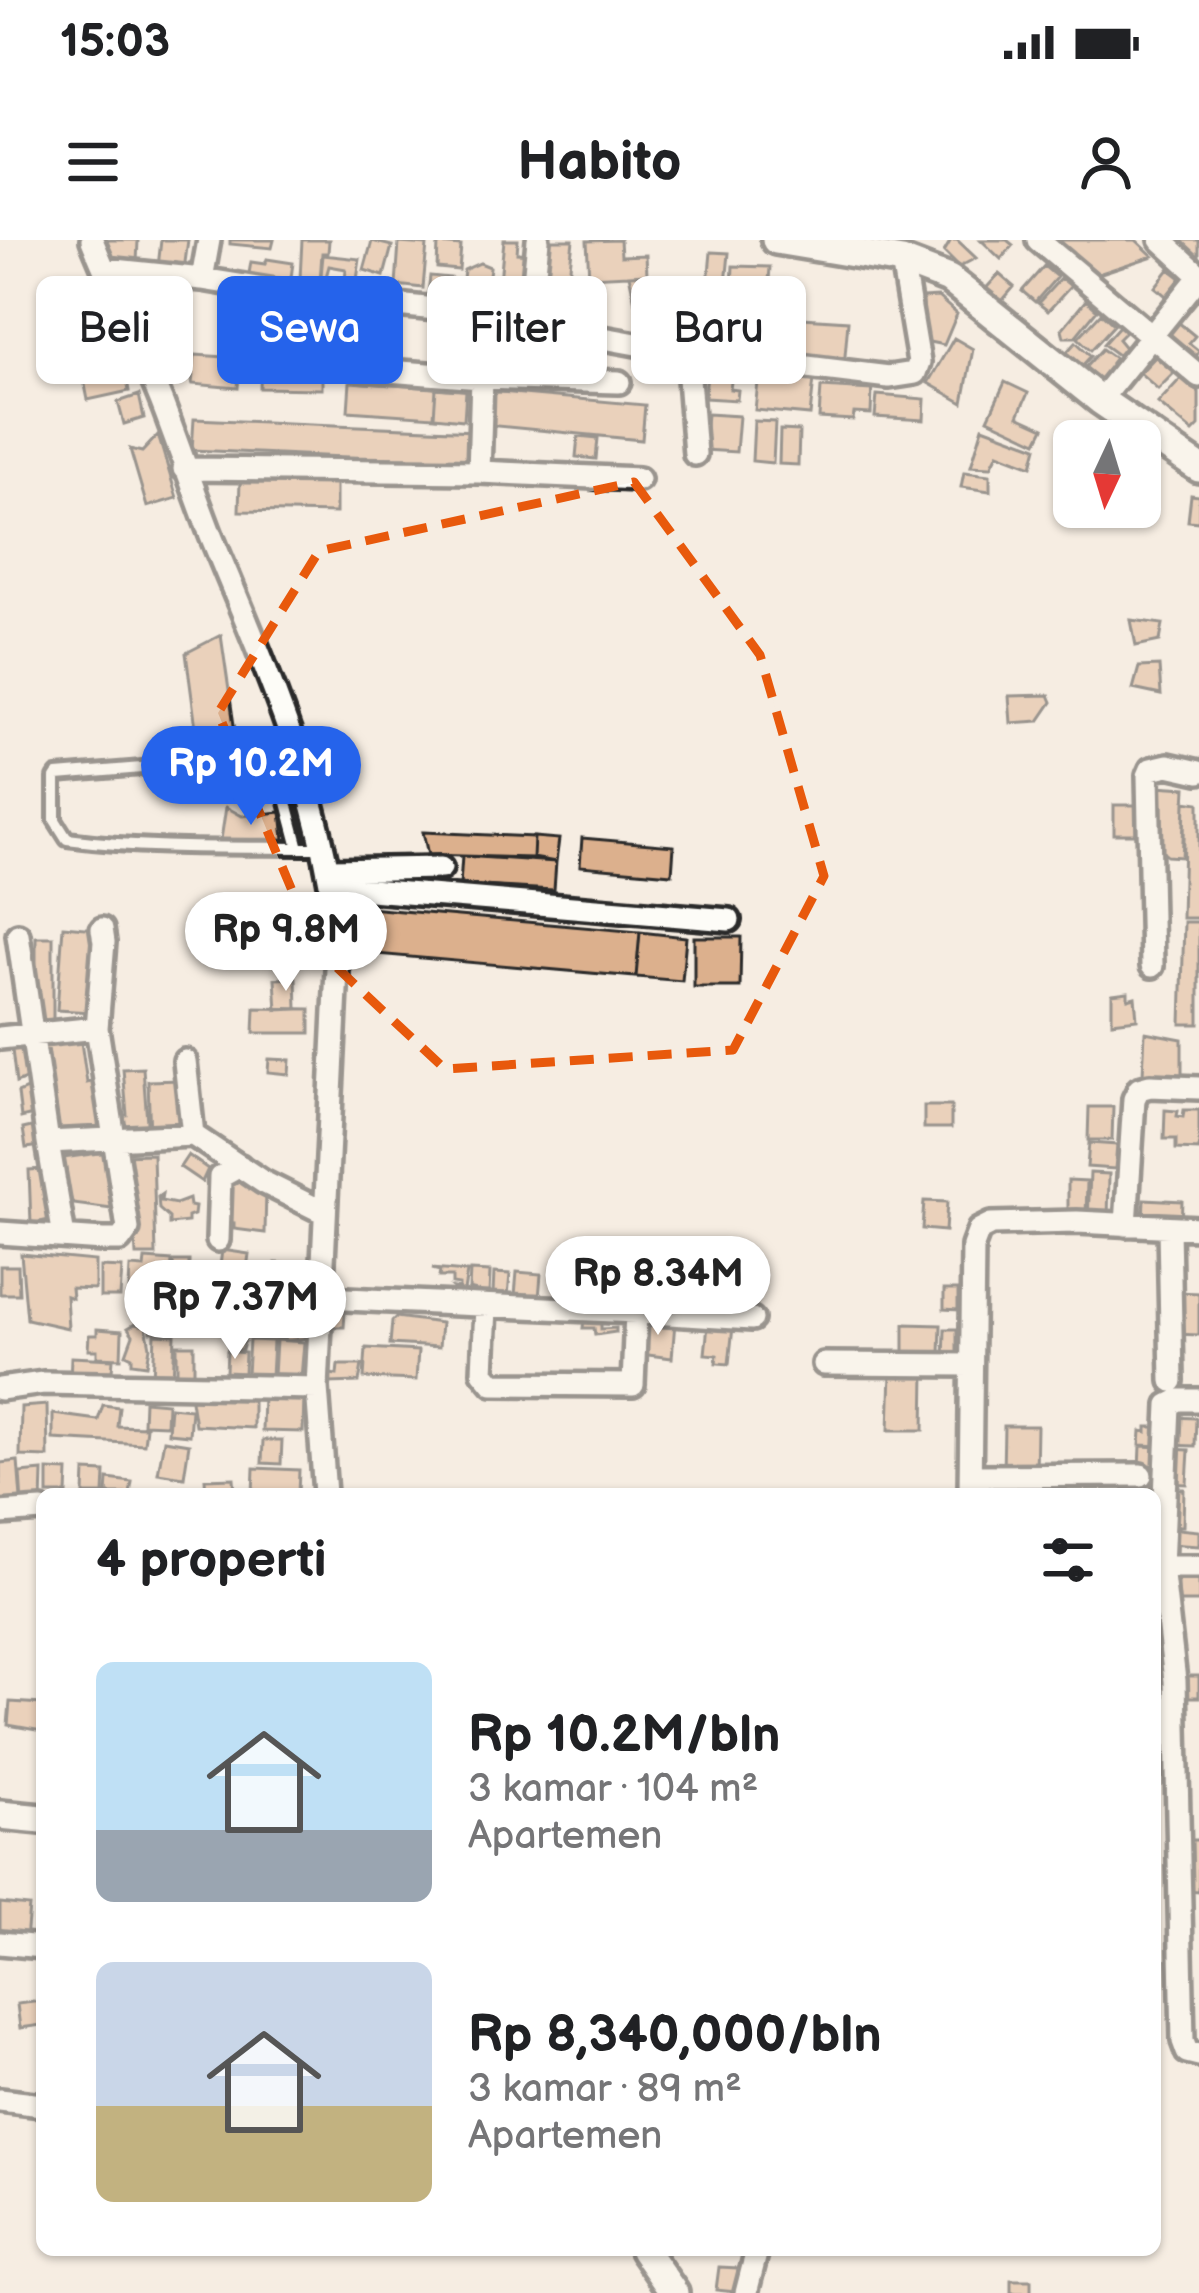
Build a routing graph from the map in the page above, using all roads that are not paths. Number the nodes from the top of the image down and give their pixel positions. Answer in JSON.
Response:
{"nodes":[{"id":1,"x":92,"y":240,"type":"edge"},
{"id":2,"x":209,"y":240,"type":"edge"},
{"id":3,"x":538,"y":240,"type":"edge"},
{"id":4,"x":776,"y":240,"type":"edge"},
{"id":5,"x":1038,"y":240,"type":"edge"},
{"id":6,"x":1161,"y":240,"type":"edge"},
{"id":7,"x":902,"y":261,"type":"junction"},
{"id":8,"x":105,"y":269,"type":"junction"},
{"id":9,"x":535,"y":276,"type":"edge"},
{"id":10,"x":1199,"y":276,"type":"edge"},
{"id":11,"x":202,"y":279,"type":"junction"},
{"id":12,"x":427,"y":308,"type":"edge"},
{"id":13,"x":1150,"y":338,"type":"junction"},
{"id":14,"x":806,"y":368,"type":"edge"},
{"id":15,"x":1199,"y":376,"type":"edge"},
{"id":16,"x":607,"y":382,"type":"edge"},
{"id":17,"x":619,"y":382,"type":"dead end"},
{"id":18,"x":482,"y":384,"type":"edge"},
{"id":19,"x":689,"y":384,"type":"edge"},
{"id":20,"x":1100,"y":400,"type":"junction"},
{"id":21,"x":695,"y":454,"type":"dead end"},
{"id":22,"x":1199,"y":467,"type":"edge"},
{"id":23,"x":184,"y":469,"type":"junction"},
{"id":24,"x":479,"y":472,"type":"junction"},
{"id":25,"x":639,"y":478,"type":"dead end"},
{"id":26,"x":1199,"y":772,"type":"edge"},
{"id":27,"x":299,"y":848,"type":"junction"},
{"id":28,"x":329,"y":868,"type":"junction"},
{"id":29,"x":441,"y":868,"type":"dead end"},
{"id":30,"x":729,"y":920,"type":"dead end"},
{"id":31,"x":102,"y":928,"type":"dead end"},
{"id":32,"x":18,"y":935,"type":"dead end"},
{"id":33,"x":1152,"y":966,"type":"dead end"},
{"id":34,"x":97,"y":1028,"type":"junction"},
{"id":35,"x":31,"y":1035,"type":"junction"},
{"id":36,"x":0,"y":1038,"type":"edge"},
{"id":37,"x":185,"y":1061,"type":"dead end"},
{"id":38,"x":1199,"y":1088,"type":"edge"},
{"id":39,"x":193,"y":1135,"type":"junction"},
{"id":40,"x":116,"y":1140,"type":"junction"},
{"id":41,"x":48,"y":1142,"type":"junction"},
{"id":42,"x":240,"y":1166,"type":"junction"},
{"id":43,"x":323,"y":1212,"type":"junction"},
{"id":44,"x":1126,"y":1225,"type":"junction"},
{"id":45,"x":1169,"y":1227,"type":"junction"},
{"id":46,"x":1199,"y":1228,"type":"edge"},
{"id":47,"x":0,"y":1233,"type":"edge"},
{"id":48,"x":64,"y":1237,"type":"junction"},
{"id":49,"x":218,"y":1240,"type":"dead end"},
{"id":50,"x":334,"y":1298,"type":"junction"},
{"id":51,"x":486,"y":1307,"type":"junction"},
{"id":52,"x":636,"y":1312,"type":"junction"},
{"id":53,"x":752,"y":1318,"type":"dead end"},
{"id":54,"x":824,"y":1364,"type":"dead end"},
{"id":55,"x":971,"y":1365,"type":"junction"},
{"id":56,"x":1172,"y":1381,"type":"dead end"},
{"id":57,"x":317,"y":1388,"type":"junction"},
{"id":58,"x":0,"y":1389,"type":"edge"},
{"id":59,"x":1199,"y":1400,"type":"edge"},
{"id":60,"x":1141,"y":1475,"type":"dead end"},
{"id":61,"x":971,"y":1485,"type":"edge"},
{"id":62,"x":325,"y":1488,"type":"edge"},
{"id":63,"x":36,"y":1510,"type":"edge"},
{"id":64,"x":0,"y":1513,"type":"edge"},
{"id":65,"x":1162,"y":1567,"type":"junction"},
{"id":66,"x":1199,"y":1568,"type":"edge"},
{"id":67,"x":1188,"y":1766,"type":"edge"},
{"id":68,"x":0,"y":1815,"type":"edge"},
{"id":69,"x":36,"y":1818,"type":"edge"},
{"id":70,"x":0,"y":1943,"type":"edge"},
{"id":71,"x":36,"y":1946,"type":"edge"},
{"id":72,"x":1199,"y":2055,"type":"edge"},
{"id":73,"x":0,"y":2100,"type":"edge"},
{"id":74,"x":36,"y":2104,"type":"edge"},
{"id":75,"x":648,"y":2256,"type":"edge"},
{"id":76,"x":755,"y":2256,"type":"edge"},
{"id":77,"x":674,"y":2293,"type":"edge"},
{"id":78,"x":746,"y":2293,"type":"edge"}],
"edges":[{"from":1,"to":8,"type":"street"},
{"from":2,"to":11,"type":"street"},
{"from":3,"to":9,"type":"street"},
{"from":4,"to":7,"type":"street"},
{"from":5,"to":13,"type":"street"},
{"from":6,"to":10,"type":"street"},
{"from":7,"to":14,"type":"street"},
{"from":7,"to":20,"type":"street"},
{"from":8,"to":11,"type":"street"},
{"from":8,"to":23,"type":"street"},
{"from":10,"to":13,"type":"street"},
{"from":11,"to":12,"type":"street"},
{"from":13,"to":15,"type":"street"},
{"from":13,"to":20,"type":"street"},
{"from":16,"to":17,"type":"street"},
{"from":18,"to":24,"type":"street"},
{"from":19,"to":21,"type":"street"},
{"from":20,"to":22,"type":"street"},
{"from":23,"to":24,"type":"street"},
{"from":23,"to":28,"type":"street"},
{"from":24,"to":25,"type":"street"},
{"from":26,"to":33,"type":"street"},
{"from":27,"to":27,"type":"lane"},
{"from":27,"to":28,"type":"lane"},
{"from":28,"to":29,"type":"street"},
{"from":28,"to":30,"type":"street"},
{"from":28,"to":43,"type":"street"},
{"from":31,"to":34,"type":"street"},
{"from":32,"to":35,"type":"street"},
{"from":34,"to":35,"type":"street"},
{"from":34,"to":40,"type":"street"},
{"from":35,"to":36,"type":"street"},
{"from":35,"to":41,"type":"street"},
{"from":37,"to":39,"type":"street"},
{"from":38,"to":44,"type":"street"},
{"from":39,"to":40,"type":"street"},
{"from":39,"to":42,"type":"street"},
{"from":40,"to":41,"type":"street"},
{"from":40,"to":48,"type":"street"},
{"from":41,"to":48,"type":"street"},
{"from":42,"to":43,"type":"street"},
{"from":42,"to":49,"type":"street"},
{"from":43,"to":50,"type":"street"},
{"from":44,"to":45,"type":"street"},
{"from":44,"to":55,"type":"street"},
{"from":45,"to":46,"type":"street"},
{"from":45,"to":56,"type":"street"},
{"from":47,"to":48,"type":"street"},
{"from":50,"to":51,"type":"street"},
{"from":50,"to":57,"type":"street"},
{"from":51,"to":52,"type":"street"},
{"from":51,"to":52,"type":"street"},
{"from":52,"to":53,"type":"street"},
{"from":54,"to":55,"type":"street"},
{"from":55,"to":61,"type":"street"},
{"from":57,"to":58,"type":"street"},
{"from":57,"to":62,"type":"street"},
{"from":59,"to":65,"type":"street"},
{"from":60,"to":61,"type":"street"},
{"from":63,"to":64,"type":"street"},
{"from":65,"to":66,"type":"street"},
{"from":65,"to":67,"type":"street"},
{"from":67,"to":72,"type":"street"},
{"from":68,"to":69,"type":"street"},
{"from":70,"to":71,"type":"street"},
{"from":73,"to":74,"type":"street"},
{"from":75,"to":77,"type":"street"},
{"from":76,"to":78,"type":"street"}]}
